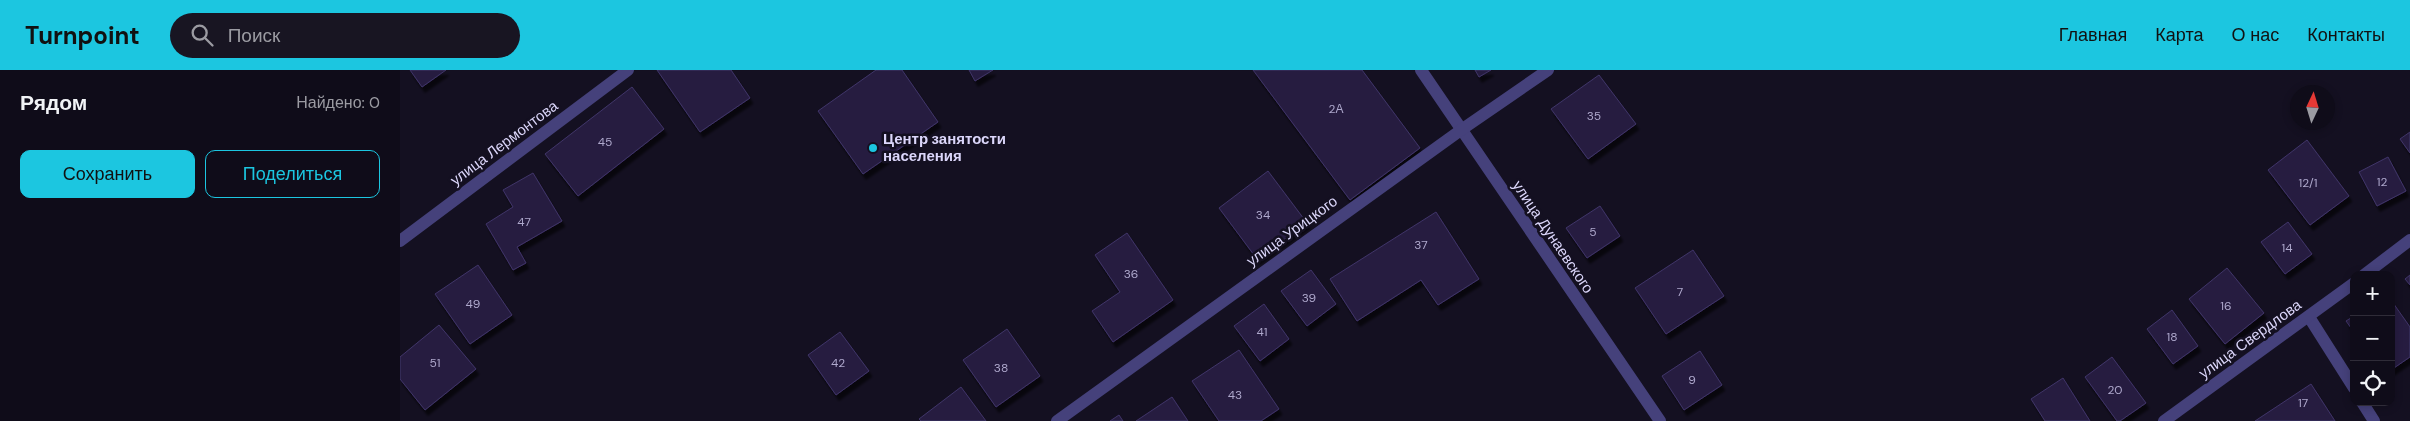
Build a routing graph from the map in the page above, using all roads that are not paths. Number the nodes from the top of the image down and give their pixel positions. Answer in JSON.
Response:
{"nodes":[{"id":1,"x":628,"y":70,"type":"edge"},
{"id":2,"x":1420,"y":70,"type":"edge"},
{"id":3,"x":1548,"y":70,"type":"edge"},
{"id":4,"x":1461,"y":130,"type":"junction"},
{"id":5,"x":2410,"y":240,"type":"edge"},
{"id":6,"x":400,"y":241,"type":"edge"},
{"id":7,"x":2369,"y":271,"type":"edge"},
{"id":8,"x":2350,"y":286,"type":"edge"},
{"id":9,"x":2309,"y":317,"type":"junction"},
{"id":10,"x":2350,"y":382,"type":"edge"},
{"id":11,"x":2365,"y":406,"type":"edge"},
{"id":12,"x":1057,"y":421,"type":"edge"},
{"id":13,"x":1660,"y":421,"type":"edge"},
{"id":14,"x":2164,"y":421,"type":"edge"},
{"id":15,"x":2374,"y":421,"type":"edge"}],
"edges":[{"from":1,"to":6,"type":"street","name":"улица Лермонтова"},
{"from":2,"to":4,"type":"street","name":"улица Дунаевского"},
{"from":3,"to":4,"type":"street","name":"улица Урицкого"},
{"from":4,"to":12,"type":"street","name":"улица Урицкого"},
{"from":4,"to":13,"type":"street","name":"улица Дунаевского"},
{"from":5,"to":7,"type":"street"},
{"from":8,"to":9,"type":"street","name":"улица Свердлова"},
{"from":9,"to":10,"type":"street"},
{"from":9,"to":14,"type":"street","name":"улица Свердлова"},
{"from":11,"to":15,"type":"street"}]}
